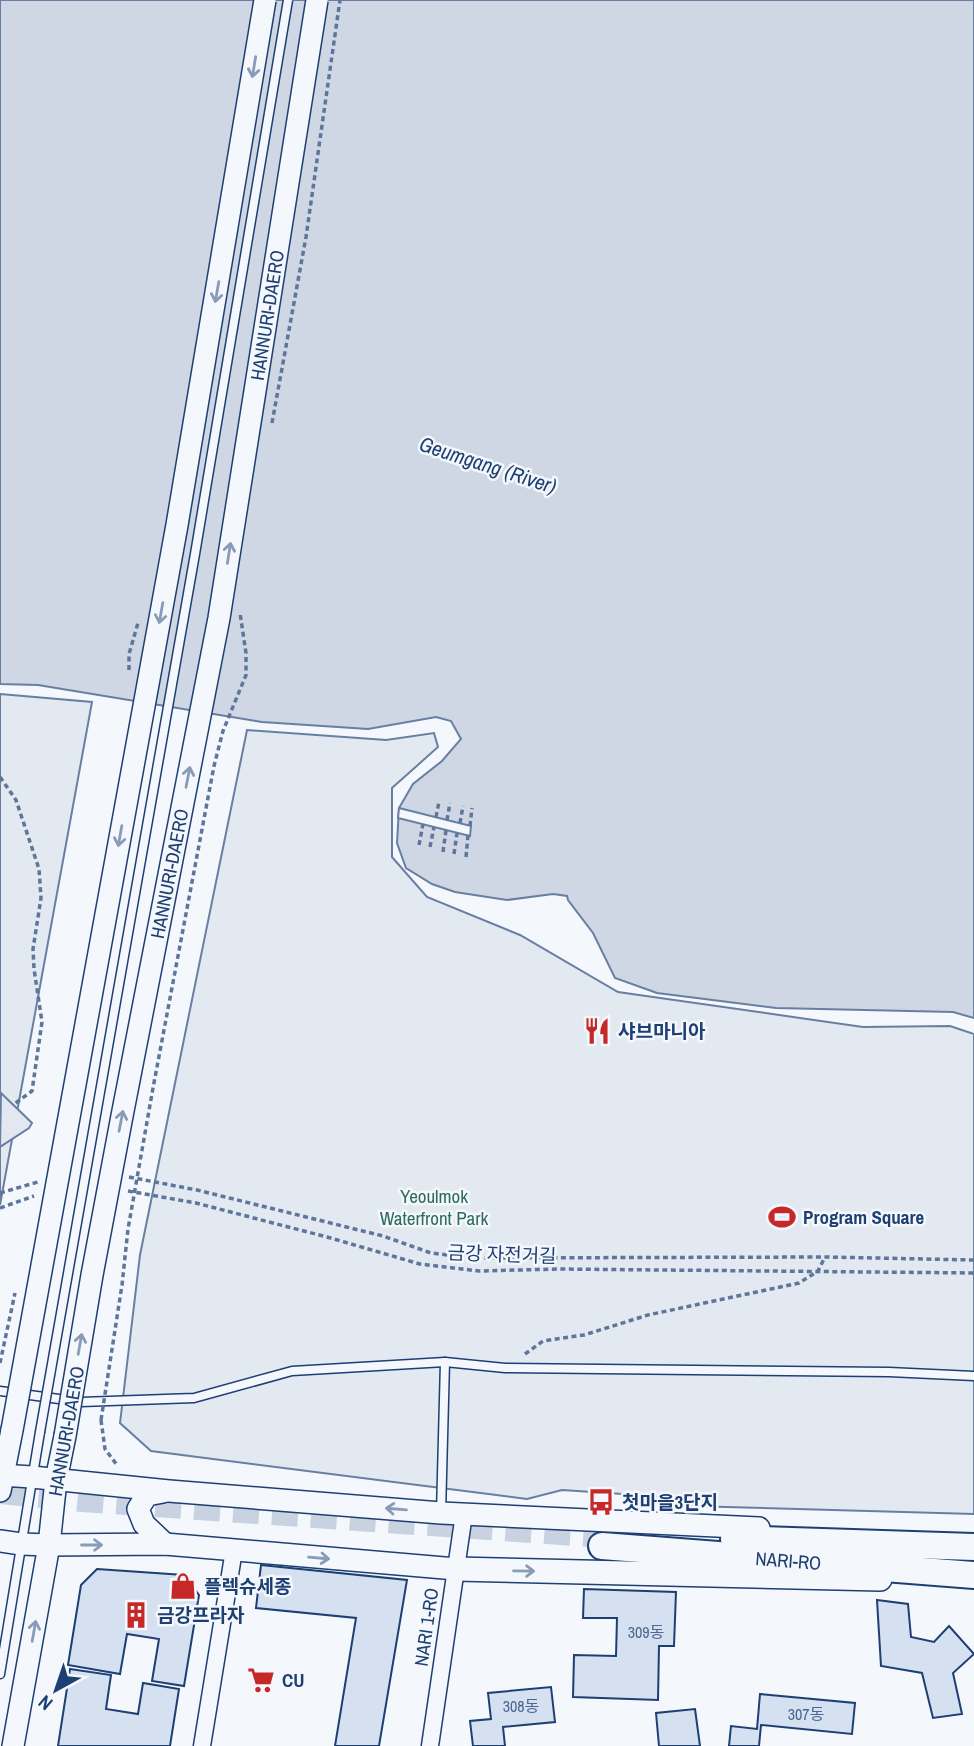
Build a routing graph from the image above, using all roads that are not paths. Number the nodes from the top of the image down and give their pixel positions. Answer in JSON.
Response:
{"nodes":[{"id":1,"x":265,"y":0,"type":"edge"},
{"id":2,"x":288,"y":0,"type":"edge"},
{"id":3,"x":317,"y":0,"type":"edge"},
{"id":4,"x":445,"y":1362,"type":"junction"},
{"id":5,"x":974,"y":1376,"type":"edge"},
{"id":6,"x":0,"y":1391,"type":"edge"},
{"id":7,"x":32,"y":1477,"type":"junction"},
{"id":8,"x":1,"y":1480,"type":"edge"},
{"id":9,"x":56,"y":1480,"type":"junction"},
{"id":10,"x":169,"y":1491,"type":"junction"},
{"id":11,"x":441,"y":1513,"type":"junction"},
{"id":12,"x":464,"y":1514,"type":"junction"},
{"id":13,"x":974,"y":1539,"type":"edge"},
{"id":14,"x":0,"y":1541,"type":"edge"},
{"id":15,"x":21,"y":1544,"type":"junction"},
{"id":16,"x":165,"y":1544,"type":"junction"},
{"id":17,"x":49,"y":1545,"type":"junction"},
{"id":18,"x":974,"y":1547,"type":"edge"},
{"id":19,"x":234,"y":1550,"type":"junction"},
{"id":20,"x":456,"y":1569,"type":"junction"},
{"id":21,"x":974,"y":1575,"type":"edge"},
{"id":22,"x":974,"y":1581,"type":"edge"},
{"id":23,"x":0,"y":1674,"type":"edge"},
{"id":24,"x":13,"y":1746,"type":"edge"},
{"id":25,"x":202,"y":1746,"type":"edge"},
{"id":26,"x":430,"y":1746,"type":"edge"}],
"edges":[{"from":1,"to":8,"type":"street","one_way":true,"bridge":true},
{"from":2,"to":7,"type":"lane","bridge":true},
{"from":9,"to":3,"type":"street","name":"HANNURI-DAERO","one_way":true,"bridge":true},
{"from":4,"to":5,"type":"lane"},
{"from":4,"to":6,"type":"lane"},
{"from":4,"to":11,"type":"lane"},
{"from":7,"to":8,"type":"street"},
{"from":7,"to":9,"type":"street"},
{"from":7,"to":15,"type":"lane"},
{"from":9,"to":10,"type":"street"},
{"from":9,"to":17,"type":"street","name":"HANNURI-DAERO"},
{"from":11,"to":10,"type":"street","one_way":true},
{"from":10,"to":16,"type":"street"},
{"from":11,"to":12,"type":"street"},
{"from":12,"to":13,"type":"street"},
{"from":12,"to":20,"type":"street","name":"NARI 1-RO"},
{"from":14,"to":15,"type":"street"},
{"from":15,"to":17,"type":"street"},
{"from":15,"to":23,"type":"lane"},
{"from":17,"to":16,"type":"street","one_way":true},
{"from":16,"to":19,"type":"street"},
{"from":24,"to":17,"type":"street","name":"HANNURI-DAERO","one_way":true},
{"from":18,"to":21,"type":"main road","name":"NARI-RO"},
{"from":19,"to":20,"type":"street","one_way":true},
{"from":19,"to":25,"type":"street"},
{"from":20,"to":22,"type":"main road","one_way":true},
{"from":20,"to":26,"type":"street","name":"NARI 1-RO"}]}
